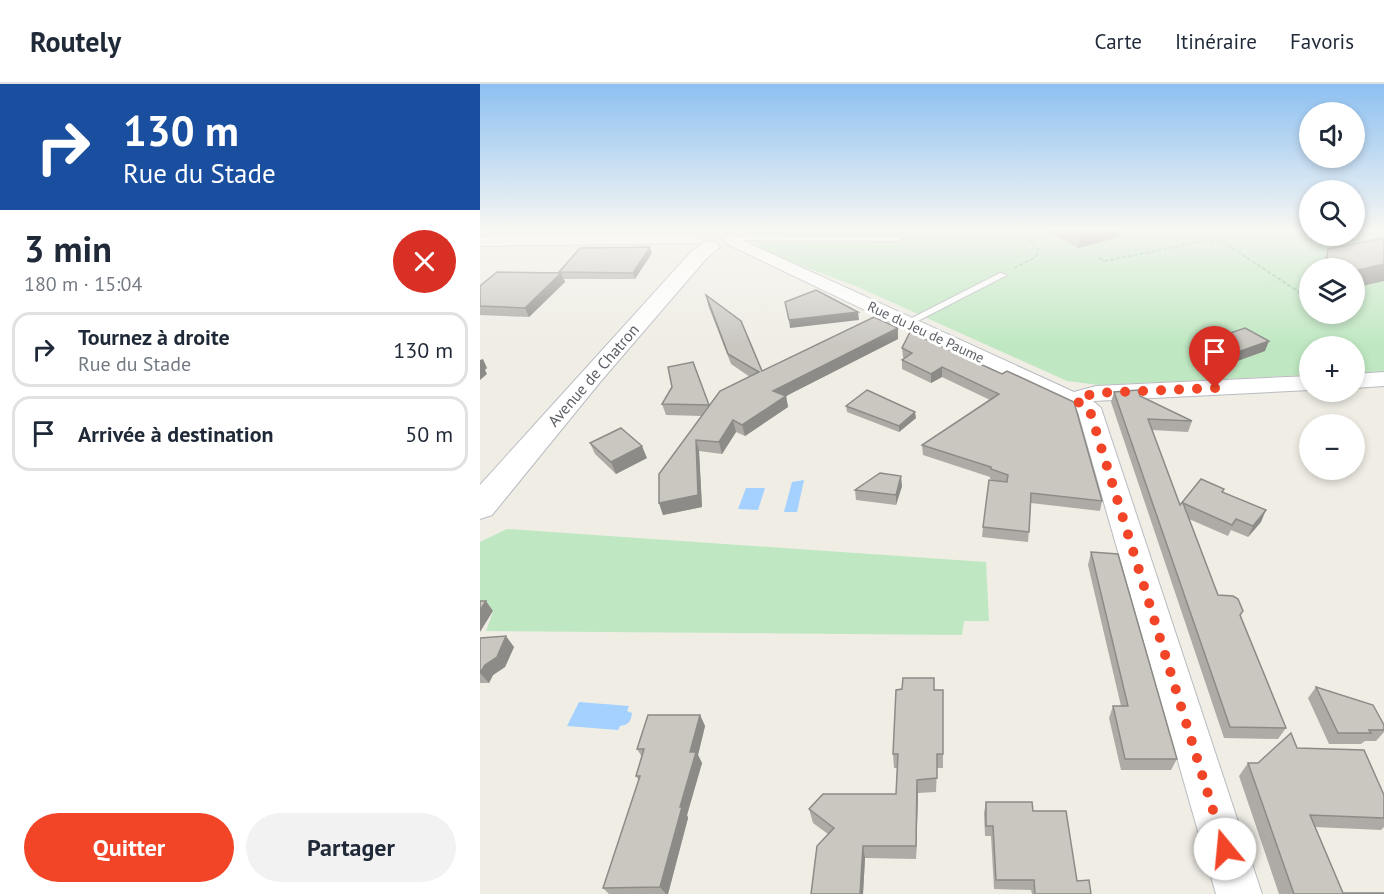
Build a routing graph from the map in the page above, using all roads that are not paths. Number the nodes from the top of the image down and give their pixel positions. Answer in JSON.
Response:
{"nodes":[{"id":1,"x":687,"y":269,"type":"edge"},
{"id":2,"x":786,"y":269,"type":"edge"},
{"id":3,"x":1003,"y":274,"type":"road end"},
{"id":4,"x":907,"y":323,"type":"junction"},
{"id":5,"x":1384,"y":379,"type":"edge"},
{"id":6,"x":1365,"y":380,"type":"edge"},
{"id":7,"x":1299,"y":384,"type":"edge"},
{"id":8,"x":1083,"y":405,"type":"junction"},
{"id":9,"x":480,"y":507,"type":"edge"},
{"id":10,"x":1239,"y":894,"type":"edge"}],
"edges":[{"from":1,"to":9,"type":"street","name":"Avenue de Chatron"},
{"from":2,"to":4,"type":"street","name":"Rue du Jeu de Paume"},
{"from":3,"to":4,"type":"lane"},
{"from":4,"to":8,"type":"street","name":"Rue du Jeu de Paume"},
{"from":5,"to":6,"type":"street"},
{"from":7,"to":8,"type":"street"},
{"from":8,"to":10,"type":"street"}]}
